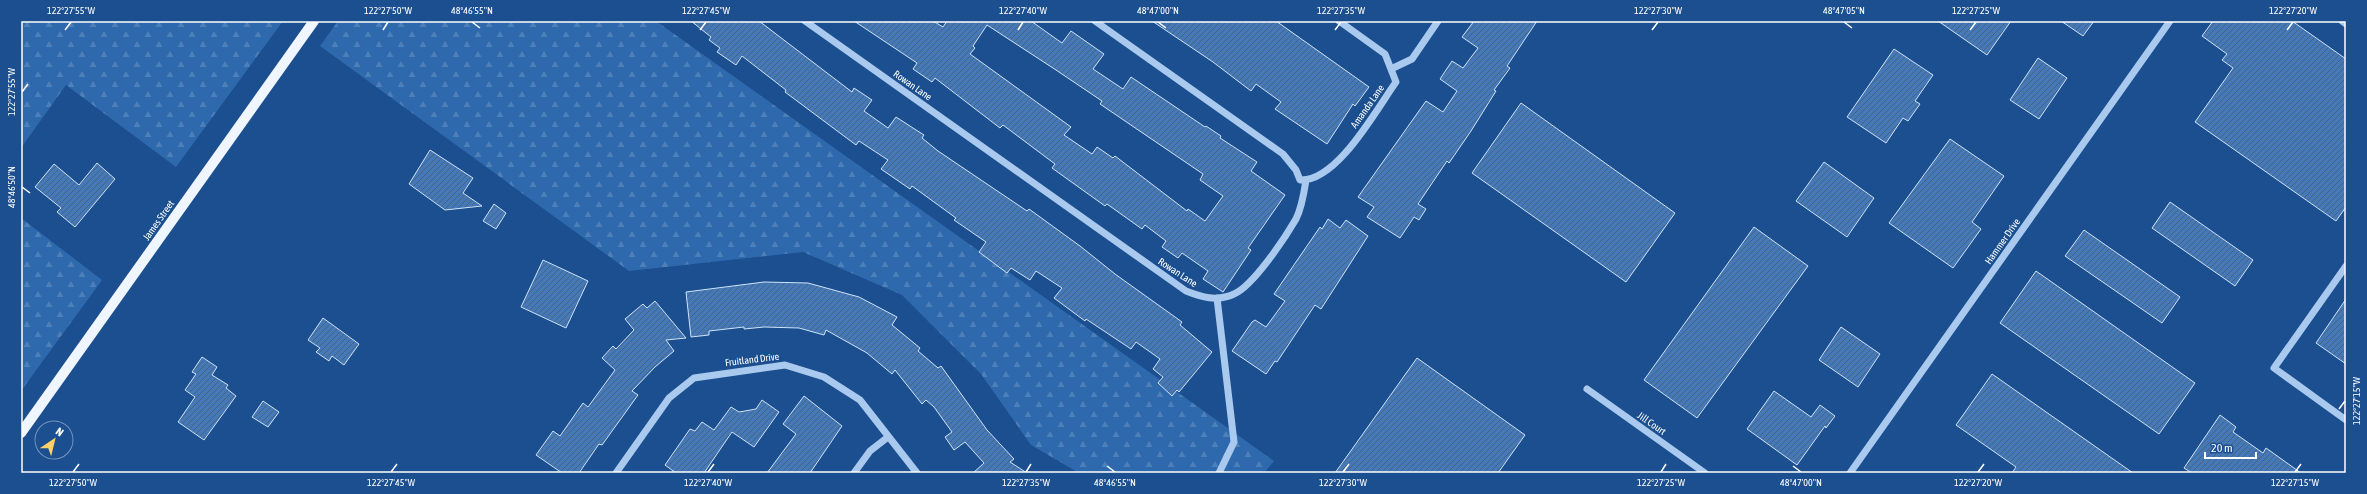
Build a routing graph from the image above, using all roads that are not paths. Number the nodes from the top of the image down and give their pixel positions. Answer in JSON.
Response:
{"nodes":[{"id":1,"x":314,"y":21,"type":"edge"},
{"id":2,"x":805,"y":21,"type":"edge"},
{"id":3,"x":1095,"y":21,"type":"edge"},
{"id":4,"x":1338,"y":21,"type":"edge"},
{"id":5,"x":1438,"y":21,"type":"edge"},
{"id":6,"x":2170,"y":21,"type":"edge"},
{"id":7,"x":2342,"y":21,"type":"edge"},
{"id":8,"x":2346,"y":24,"type":"edge"},
{"id":9,"x":1391,"y":69,"type":"junction"},
{"id":10,"x":1306,"y":180,"type":"junction"},
{"id":11,"x":2346,"y":266,"type":"edge"},
{"id":12,"x":1217,"y":298,"type":"junction"},
{"id":13,"x":1586,"y":388,"type":"dead end"},
{"id":14,"x":2346,"y":420,"type":"edge"},
{"id":15,"x":21,"y":433,"type":"edge"},
{"id":16,"x":888,"y":437,"type":"junction"},
{"id":17,"x":616,"y":473,"type":"edge"},
{"id":18,"x":854,"y":473,"type":"edge"},
{"id":19,"x":917,"y":473,"type":"edge"},
{"id":20,"x":1219,"y":473,"type":"edge"},
{"id":21,"x":1705,"y":473,"type":"edge"},
{"id":22,"x":1850,"y":473,"type":"edge"}],
"edges":[{"from":1,"to":15,"type":"main road","name":"James Street"},
{"from":2,"to":12,"type":"street","name":"Rowan Lane"},
{"from":3,"to":10,"type":"street"},
{"from":4,"to":9,"type":"street","name":"Amanda Lane"},
{"from":5,"to":9,"type":"street"},
{"from":6,"to":22,"type":"street","name":"Hammer Drive"},
{"from":7,"to":8,"type":"street"},
{"from":9,"to":10,"type":"street","name":"Amanda Lane"},
{"from":10,"to":12,"type":"street","name":"Rowan Lane"},
{"from":11,"to":14,"type":"street"},
{"from":12,"to":20,"type":"street"},
{"from":13,"to":21,"type":"street","name":"Jill Court"},
{"from":16,"to":17,"type":"street","name":"Fruitland Drive"},
{"from":16,"to":18,"type":"street"},
{"from":16,"to":19,"type":"street","name":"Fruitland Drive"}]}
